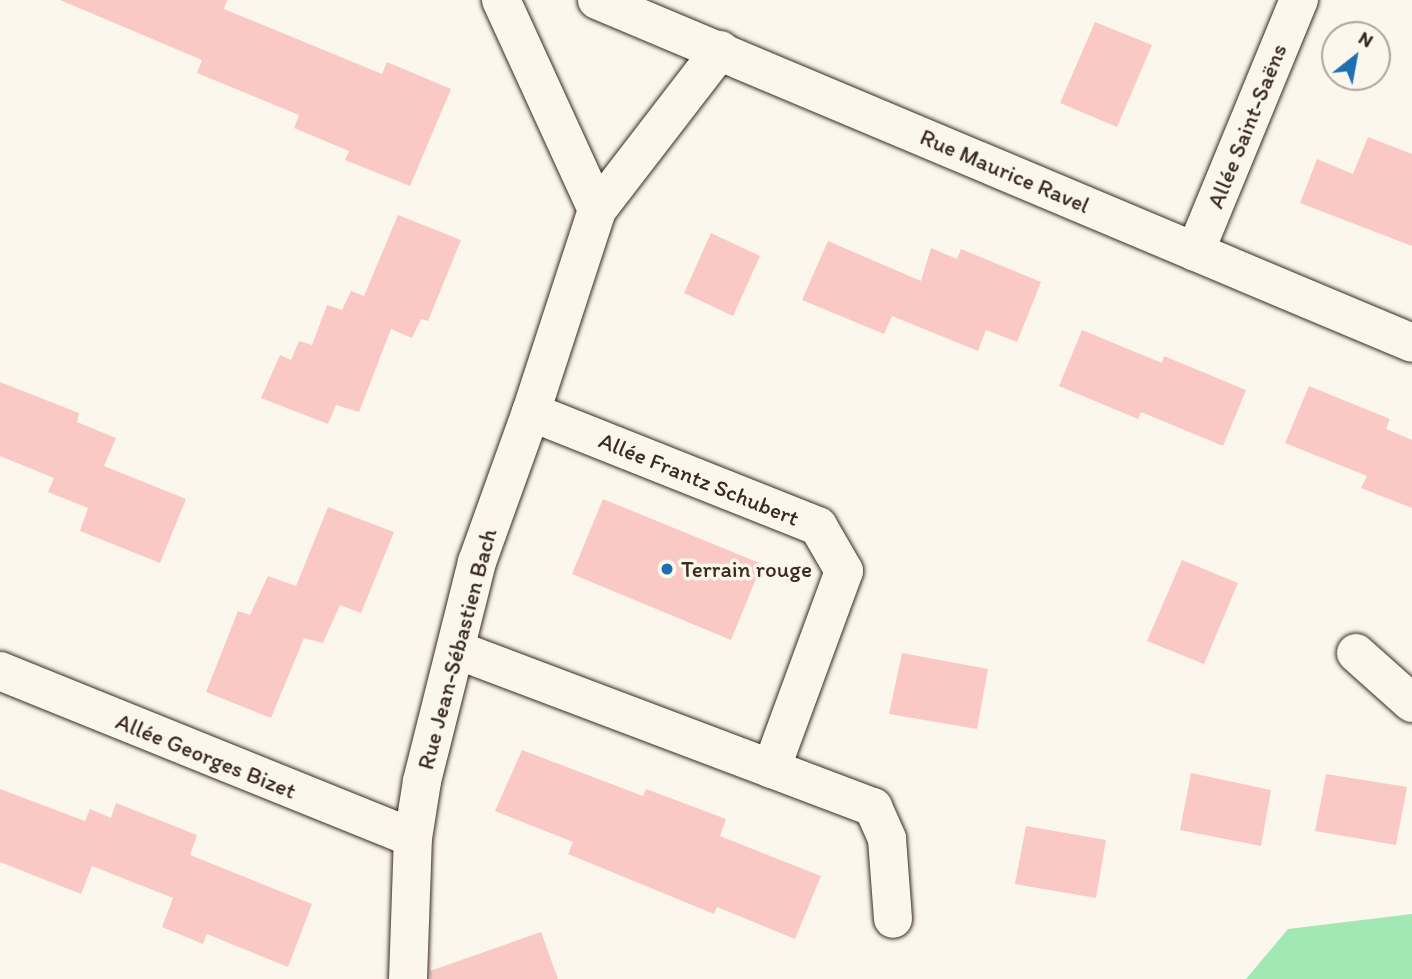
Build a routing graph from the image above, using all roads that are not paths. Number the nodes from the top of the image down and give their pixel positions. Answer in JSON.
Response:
{"nodes":[{"id":1,"x":501,"y":0,"type":"edge"},
{"id":2,"x":597,"y":0,"type":"edge"},
{"id":3,"x":1299,"y":0,"type":"edge"},
{"id":4,"x":720,"y":50,"type":"junction"},
{"id":5,"x":597,"y":210,"type":"junction"},
{"id":6,"x":1195,"y":252,"type":"junction"},
{"id":7,"x":1412,"y":343,"type":"edge"},
{"id":8,"x":531,"y":412,"type":"junction"},
{"id":9,"x":457,"y":650,"type":"junction"},
{"id":10,"x":1356,"y":653,"type":"dead end"},
{"id":11,"x":0,"y":671,"type":"edge"},
{"id":12,"x":1412,"y":704,"type":"edge"},
{"id":13,"x":771,"y":769,"type":"junction"},
{"id":14,"x":413,"y":838,"type":"junction"},
{"id":15,"x":893,"y":919,"type":"dead end"},
{"id":16,"x":408,"y":979,"type":"edge"}],
"edges":[{"from":1,"to":5,"type":"street"},
{"from":2,"to":4,"type":"street","name":"Rue Maurice Ravel"},
{"from":3,"to":6,"type":"street","name":"Allée Saint-Saëns"},
{"from":4,"to":5,"type":"street","name":"Rue Jean-Sébastien Bach"},
{"from":4,"to":6,"type":"street","name":"Rue Maurice Ravel"},
{"from":5,"to":8,"type":"street","name":"Rue Jean-Sébastien Bach"},
{"from":6,"to":7,"type":"street","name":"Rue Maurice Ravel"},
{"from":8,"to":9,"type":"street","name":"Rue Jean-Sébastien Bach"},
{"from":8,"to":13,"type":"street","name":"Allée Frantz Schubert"},
{"from":9,"to":13,"type":"street"},
{"from":9,"to":14,"type":"street","name":"Rue Jean-Sébastien Bach"},
{"from":10,"to":12,"type":"street"},
{"from":11,"to":14,"type":"street","name":"Allée Georges Bizet"},
{"from":13,"to":15,"type":"street"},
{"from":14,"to":16,"type":"street","name":"Rue Jean-Sébastien Bach"}]}
